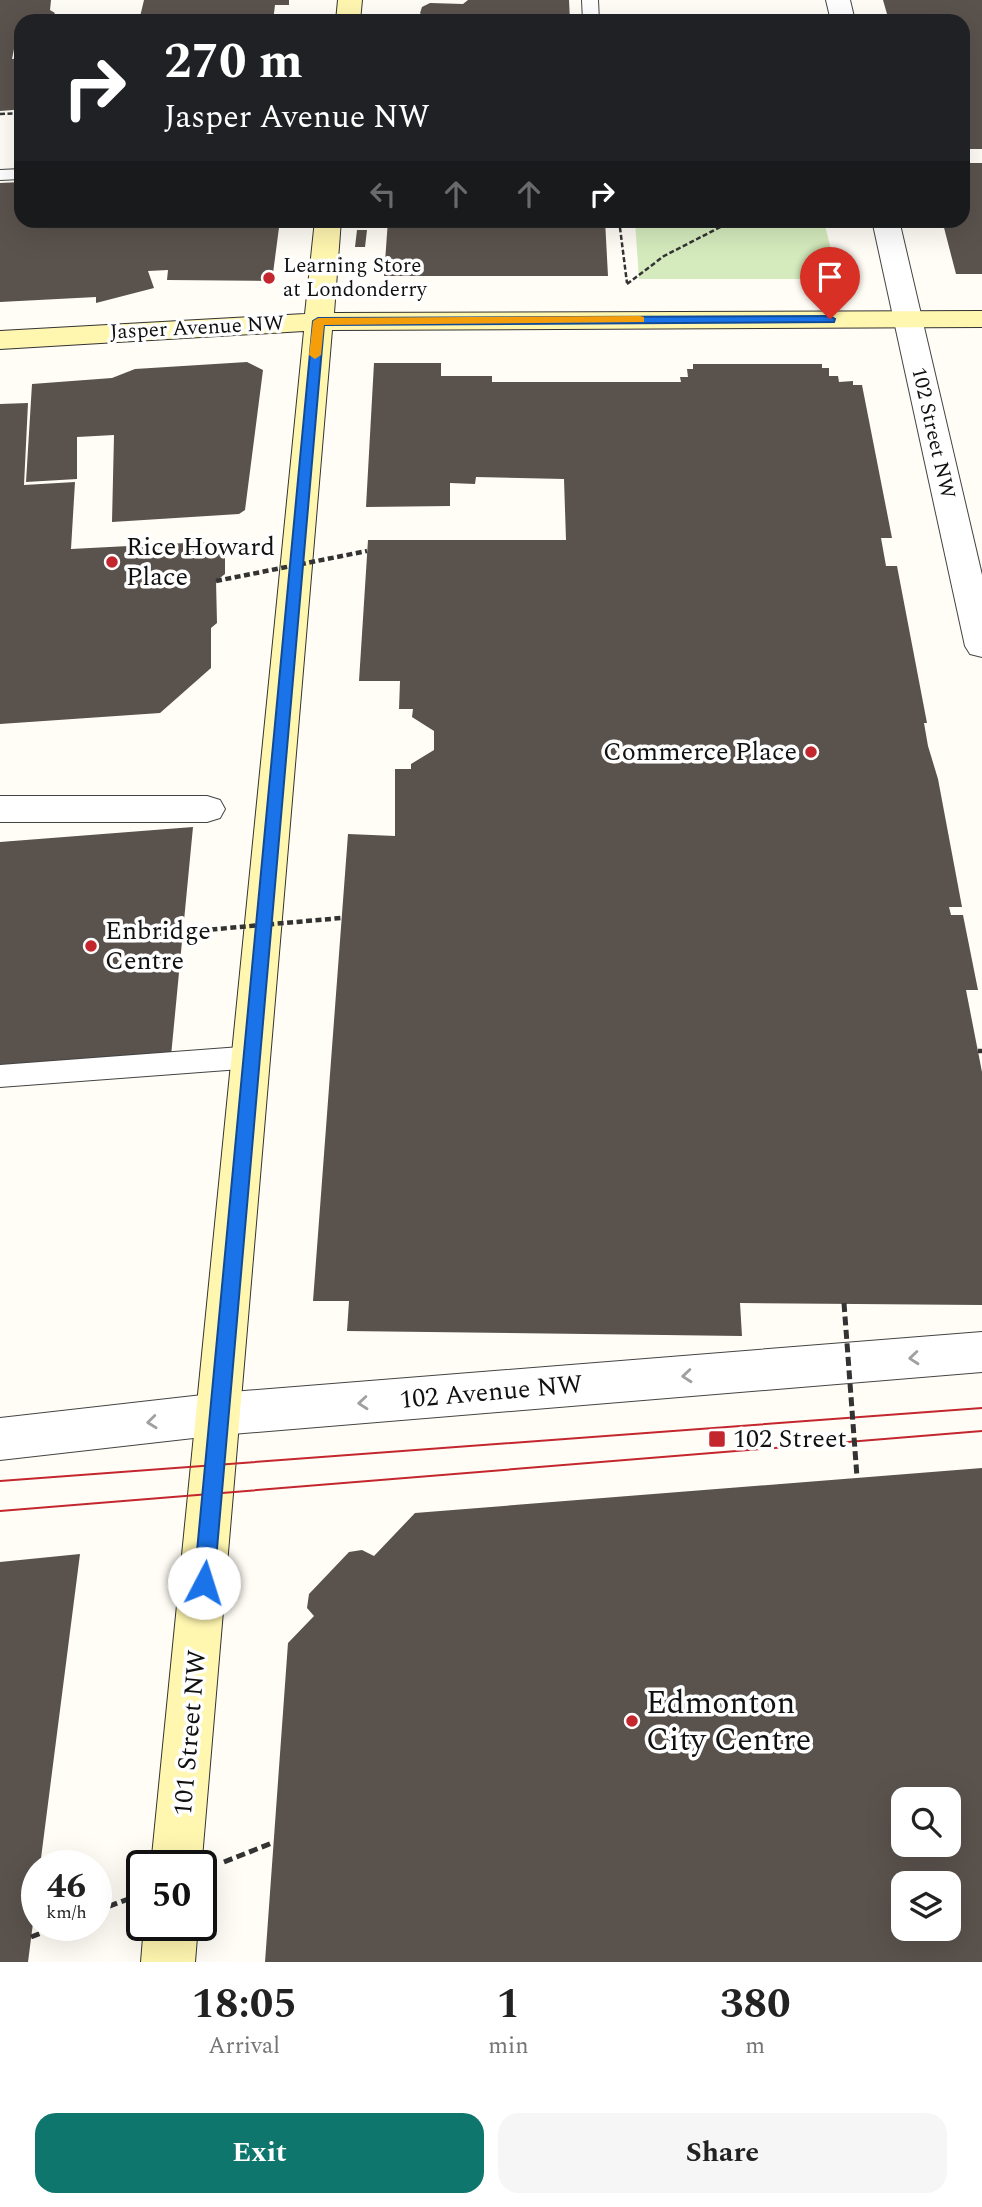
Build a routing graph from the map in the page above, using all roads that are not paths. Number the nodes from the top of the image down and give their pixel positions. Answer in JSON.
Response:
{"nodes":[{"id":1,"x":327,"y":228,"type":"edge"},
{"id":2,"x":887,"y":228,"type":"edge"},
{"id":3,"x":907,"y":319,"type":"junction"},
{"id":4,"x":982,"y":319,"type":"edge"},
{"id":5,"x":318,"y":321,"type":"junction"},
{"id":6,"x":0,"y":340,"type":"edge"},
{"id":7,"x":982,"y":646,"type":"edge"},
{"id":8,"x":0,"y":808,"type":"edge"},
{"id":9,"x":207,"y":808,"type":"dead end"},
{"id":10,"x":254,"y":1057,"type":"junction"},
{"id":11,"x":0,"y":1076,"type":"edge"},
{"id":12,"x":982,"y":1352,"type":"edge"},
{"id":13,"x":220,"y":1415,"type":"junction"},
{"id":14,"x":0,"y":1439,"type":"edge"},
{"id":15,"x":196,"y":1850,"type":"edge"},
{"id":16,"x":170,"y":1941,"type":"edge"},
{"id":17,"x":168,"y":1962,"type":"edge"}],
"edges":[{"from":1,"to":5,"type":"main road","name":"101 Street NW"},
{"from":2,"to":3,"type":"street","name":"102 Street NW"},
{"from":3,"to":4,"type":"main road","name":"Jasper Avenue NW"},
{"from":3,"to":5,"type":"main road","name":"Jasper Avenue NW"},
{"from":3,"to":7,"type":"street","name":"102 Street NW"},
{"from":5,"to":6,"type":"main road","name":"Jasper Avenue NW"},
{"from":5,"to":10,"type":"main road","name":"101 Street NW"},
{"from":8,"to":9,"type":"street"},
{"from":10,"to":11,"type":"lane"},
{"from":10,"to":13,"type":"main road","name":"101 Street NW"},
{"from":12,"to":13,"type":"street","name":"102 Avenue NW","one_way":true},
{"from":13,"to":14,"type":"street","name":"102 Avenue NW","one_way":true},
{"from":13,"to":15,"type":"main road","name":"101 Street NW"},
{"from":16,"to":17,"type":"main road"}]}
